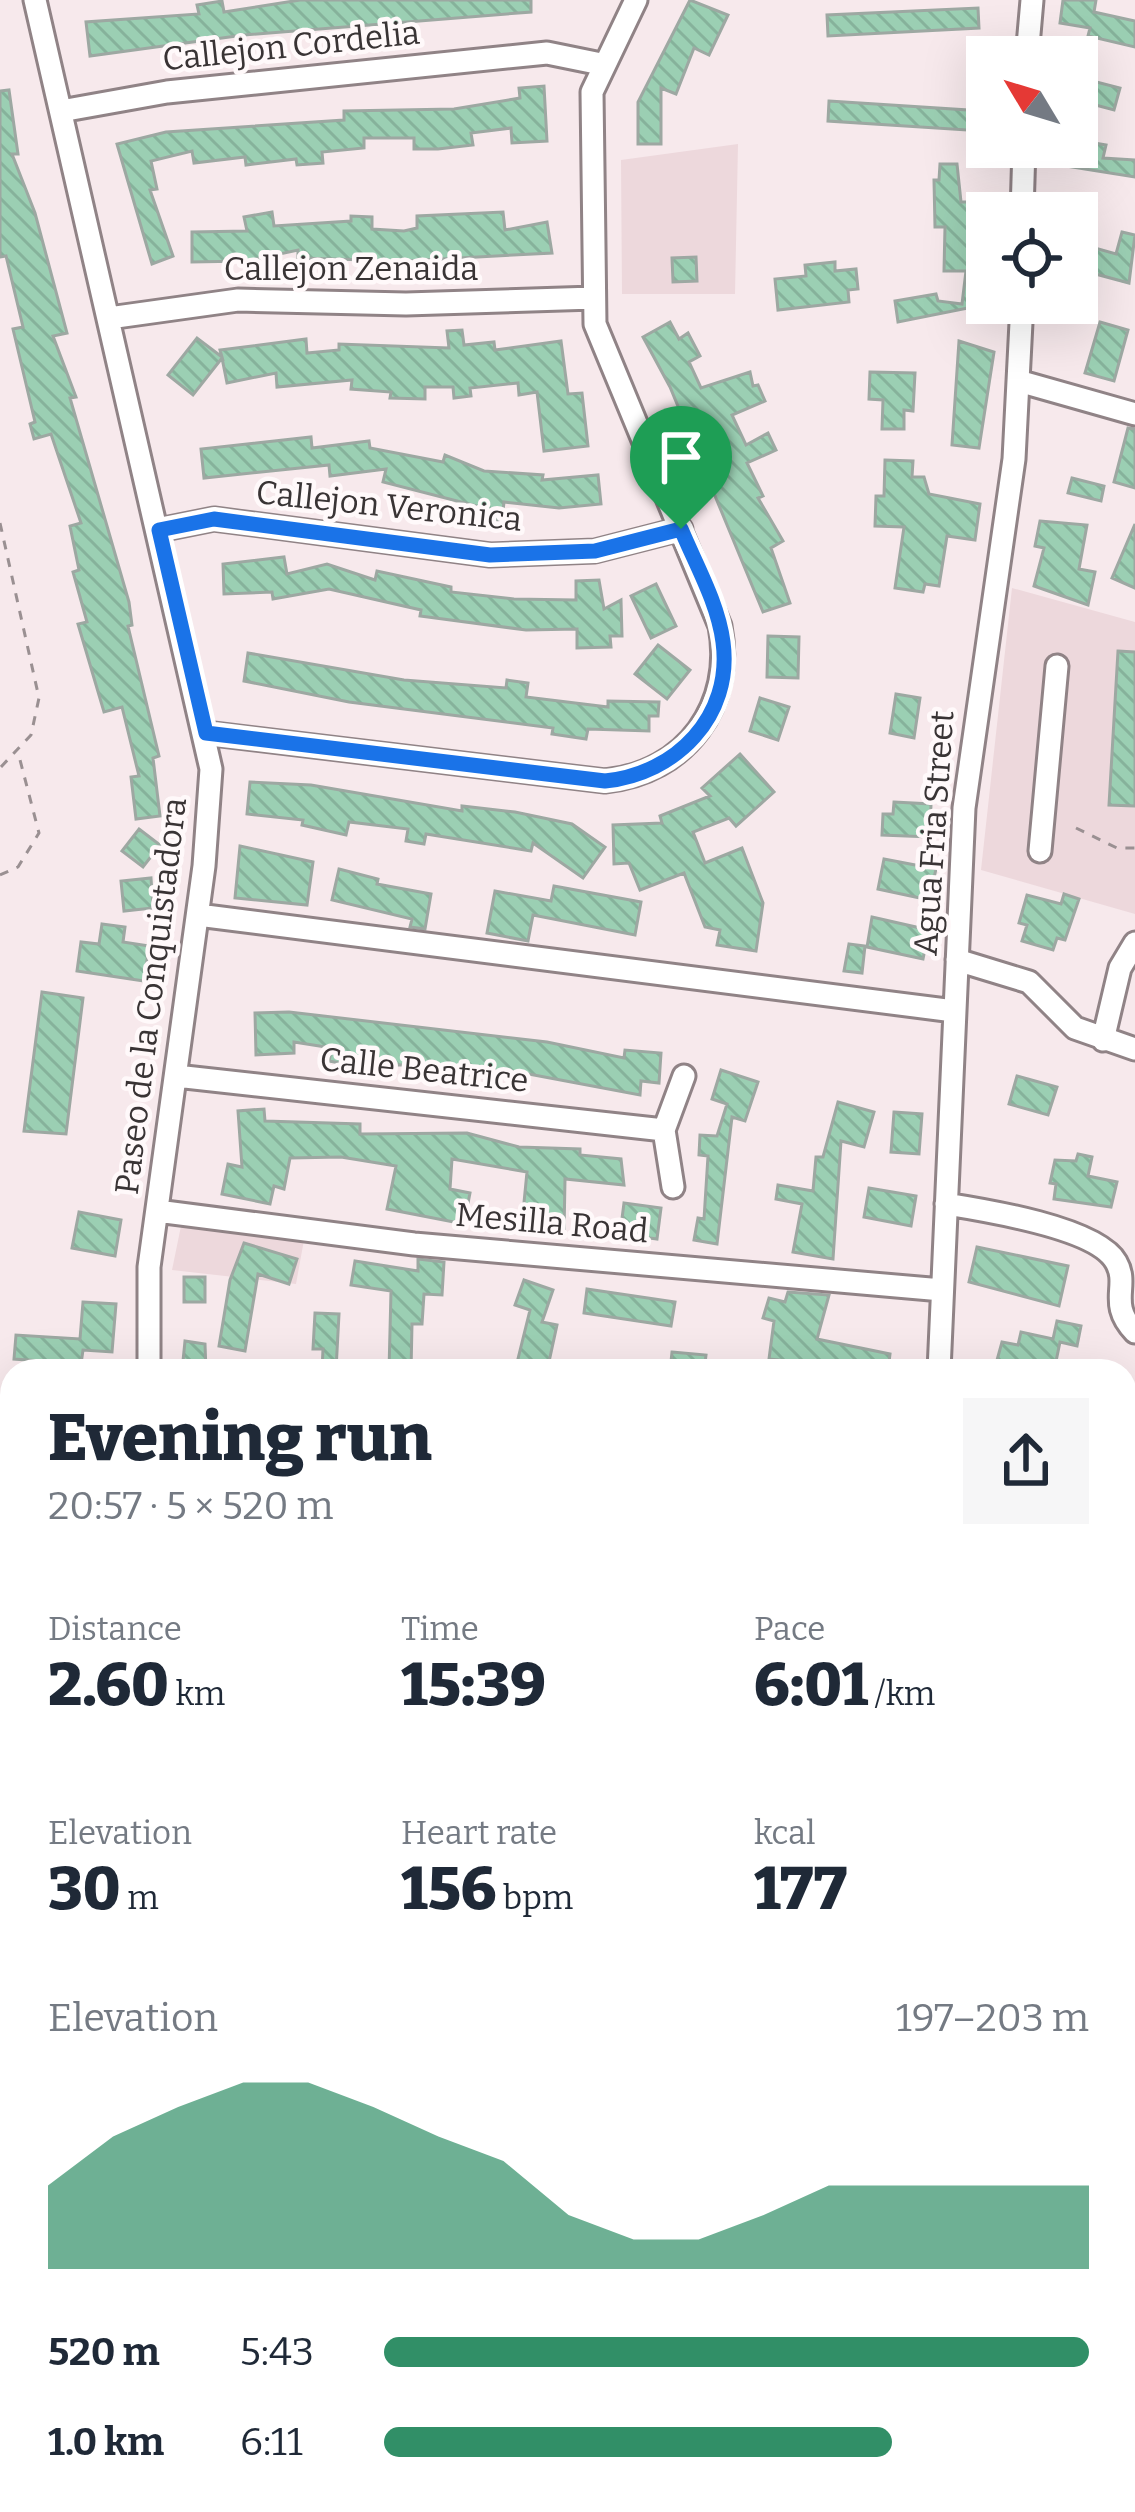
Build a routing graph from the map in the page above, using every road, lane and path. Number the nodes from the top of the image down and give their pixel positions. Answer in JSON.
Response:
{"nodes":[{"id":1,"x":35,"y":0,"type":"edge"},
{"id":2,"x":636,"y":0,"type":"edge"},
{"id":3,"x":1032,"y":0,"type":"edge"},
{"id":4,"x":1029,"y":36,"type":"edge"},
{"id":5,"x":601,"y":64,"type":"junction"},
{"id":6,"x":61,"y":111,"type":"junction"},
{"id":7,"x":594,"y":298,"type":"junction"},
{"id":8,"x":109,"y":318,"type":"junction"},
{"id":9,"x":1022,"y":324,"type":"edge"},
{"id":10,"x":1022,"y":382,"type":"junction"},
{"id":11,"x":1135,"y":414,"type":"edge"},
{"id":12,"x":0,"y":523,"type":"edge"},
{"id":13,"x":681,"y":529,"type":"junction"},
{"id":14,"x":159,"y":530,"type":"junction"},
{"id":15,"x":1057,"y":666,"type":"dead end"},
{"id":16,"x":206,"y":733,"type":"junction"},
{"id":17,"x":19,"y":754,"type":"junction"},
{"id":18,"x":1,"y":767,"type":"edge"},
{"id":19,"x":1076,"y":828,"type":"dead end"},
{"id":20,"x":1135,"y":848,"type":"edge"},
{"id":21,"x":1040,"y":851,"type":"dead end"},
{"id":22,"x":0,"y":874,"type":"edge"},
{"id":23,"x":198,"y":915,"type":"junction"},
{"id":24,"x":1135,"y":943,"type":"edge"},
{"id":25,"x":957,"y":960,"type":"junction"},
{"id":26,"x":954,"y":1011,"type":"junction"},
{"id":27,"x":1103,"y":1040,"type":"junction"},
{"id":28,"x":1135,"y":1049,"type":"edge"},
{"id":29,"x":176,"y":1076,"type":"junction"},
{"id":30,"x":684,"y":1076,"type":"dead end"},
{"id":31,"x":664,"y":1130,"type":"junction"},
{"id":32,"x":673,"y":1186,"type":"dead end"},
{"id":33,"x":946,"y":1204,"type":"junction"},
{"id":34,"x":157,"y":1211,"type":"junction"},
{"id":35,"x":942,"y":1290,"type":"junction"},
{"id":36,"x":1135,"y":1332,"type":"edge"},
{"id":37,"x":149,"y":1359,"type":"edge"},
{"id":38,"x":939,"y":1359,"type":"edge"}],
"edges":[{"from":1,"to":6,"type":"street","name":"Paseo de la Conquistadora"},
{"from":2,"to":5,"type":"street"},
{"from":3,"to":4,"type":"street"},
{"from":5,"to":6,"type":"street","name":"Callejon Cordelia"},
{"from":5,"to":7,"type":"street"},
{"from":6,"to":8,"type":"street","name":"Paseo de la Conquistadora"},
{"from":7,"to":8,"type":"street","name":"Callejon Zenaida"},
{"from":7,"to":13,"type":"street"},
{"from":8,"to":14,"type":"street","name":"Paseo de la Conquistadora"},
{"from":9,"to":10,"type":"street","name":"Agua Fria Street"},
{"from":10,"to":11,"type":"street"},
{"from":10,"to":25,"type":"street","name":"Agua Fria Street"},
{"from":12,"to":17,"type":"path"},
{"from":13,"to":14,"type":"street","name":"Callejon Veronica"},
{"from":13,"to":16,"type":"street"},
{"from":14,"to":16,"type":"street","name":"Paseo de la Conquistadora"},
{"from":15,"to":21,"type":"street"},
{"from":16,"to":23,"type":"street","name":"Paseo de la Conquistadora"},
{"from":17,"to":18,"type":"path"},
{"from":17,"to":22,"type":"path"},
{"from":19,"to":20,"type":"path"},
{"from":23,"to":26,"type":"street"},
{"from":23,"to":29,"type":"street","name":"Paseo de la Conquistadora"},
{"from":24,"to":27,"type":"street"},
{"from":25,"to":26,"type":"street","name":"Agua Fria Street"},
{"from":25,"to":27,"type":"street"},
{"from":26,"to":33,"type":"street","name":"Agua Fria Street"},
{"from":27,"to":28,"type":"street"},
{"from":29,"to":31,"type":"street","name":"Calle Beatrice"},
{"from":29,"to":34,"type":"street","name":"Paseo de la Conquistadora"},
{"from":30,"to":31,"type":"street"},
{"from":31,"to":32,"type":"street"},
{"from":33,"to":35,"type":"street","name":"Agua Fria Street"},
{"from":33,"to":36,"type":"street"},
{"from":34,"to":35,"type":"street","name":"Mesilla Road"},
{"from":34,"to":37,"type":"street","name":"Paseo de la Conquistadora"},
{"from":35,"to":38,"type":"street","name":"Agua Fria Street"}]}
